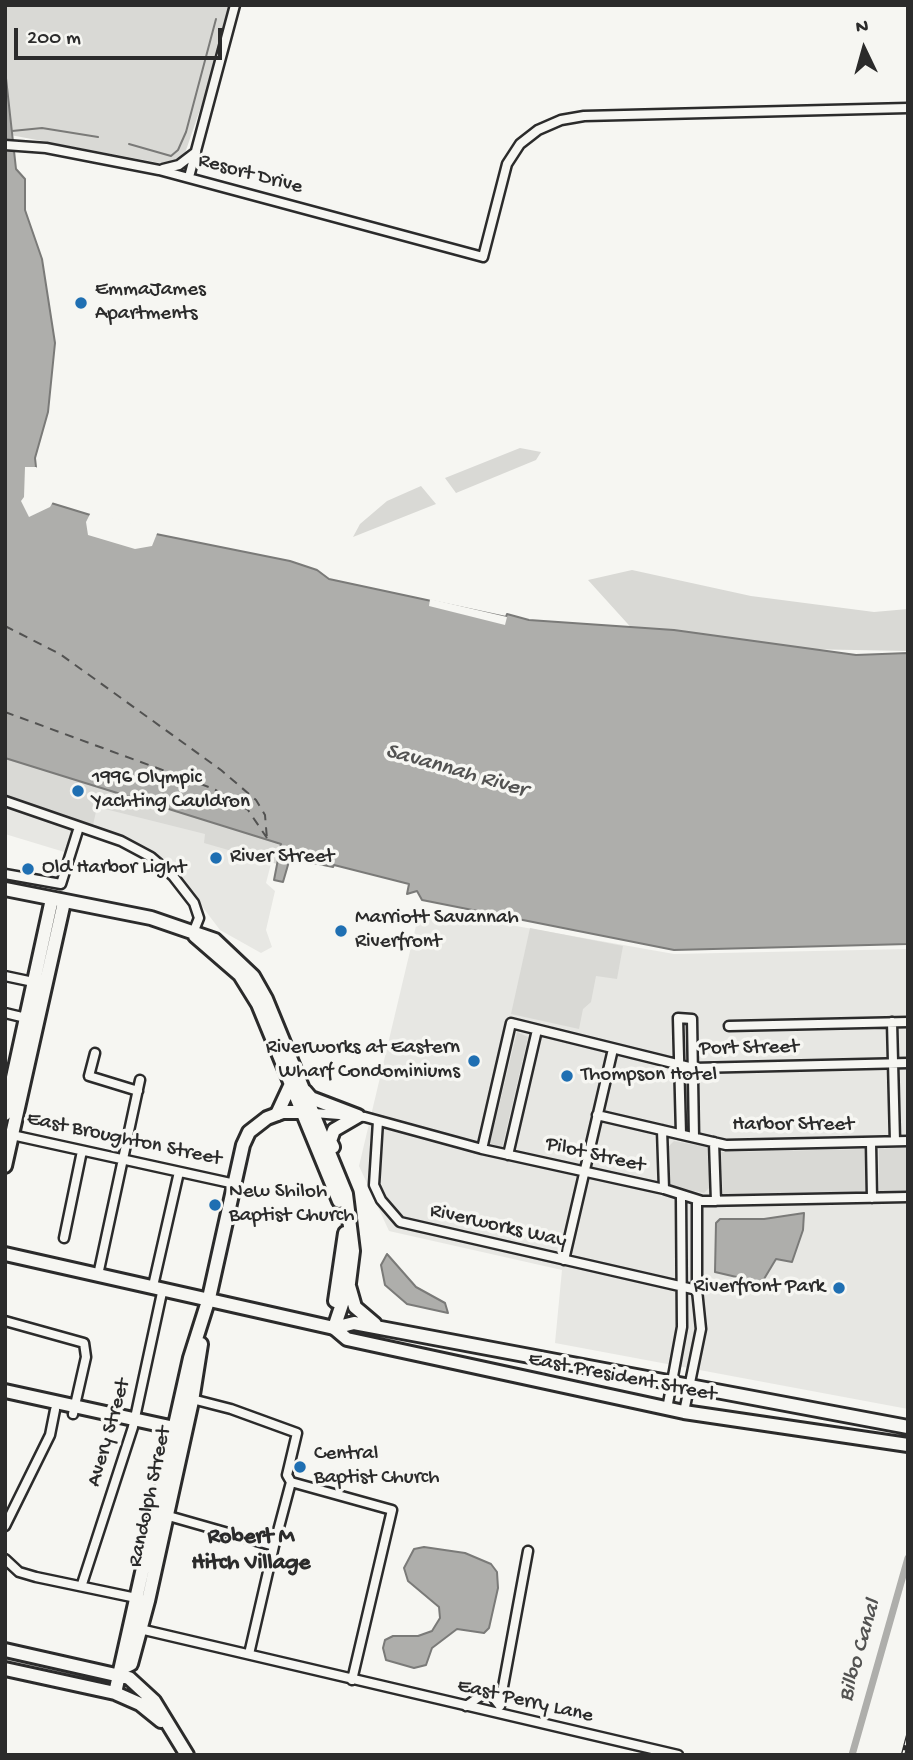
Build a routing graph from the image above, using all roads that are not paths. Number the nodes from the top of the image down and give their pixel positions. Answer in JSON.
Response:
{"nodes":[{"id":1,"x":235,"y":5,"type":"edge"},
{"id":2,"x":908,"y":108,"type":"edge"},
{"id":3,"x":5,"y":145,"type":"edge"},
{"id":4,"x":196,"y":152,"type":"junction"},
{"id":5,"x":159,"y":170,"type":"junction"},
{"id":6,"x":188,"y":177,"type":"junction"},
{"id":7,"x":5,"y":801,"type":"edge"},
{"id":8,"x":79,"y":827,"type":"junction"},
{"id":9,"x":5,"y":874,"type":"edge"},
{"id":10,"x":5,"y":890,"type":"edge"},
{"id":11,"x":64,"y":902,"type":"junction"},
{"id":12,"x":192,"y":933,"type":"junction"},
{"id":13,"x":5,"y":976,"type":"edge"},
{"id":14,"x":40,"y":983,"type":"junction"},
{"id":15,"x":5,"y":1013,"type":"edge"},
{"id":16,"x":32,"y":1019,"type":"junction"},
{"id":17,"x":908,"y":1021,"type":"edge"},
{"id":18,"x":892,"y":1022,"type":"junction"},
{"id":19,"x":729,"y":1026,"type":"dead end"},
{"id":20,"x":537,"y":1030,"type":"junction"},
{"id":21,"x":613,"y":1049,"type":"junction"},
{"id":22,"x":95,"y":1053,"type":"dead end"},
{"id":23,"x":893,"y":1062,"type":"junction"},
{"id":24,"x":908,"y":1063,"type":"edge"},
{"id":25,"x":680,"y":1064,"type":"junction"},
{"id":26,"x":693,"y":1068,"type":"junction"},
{"id":27,"x":140,"y":1080,"type":"dead end"},
{"id":28,"x":291,"y":1084,"type":"junction"},
{"id":29,"x":138,"y":1091,"type":"junction"},
{"id":30,"x":305,"y":1091,"type":"junction"},
{"id":31,"x":308,"y":1112,"type":"junction"},
{"id":32,"x":5,"y":1114,"type":"edge"},
{"id":33,"x":277,"y":1114,"type":"junction"},
{"id":34,"x":597,"y":1115,"type":"junction"},
{"id":35,"x":358,"y":1116,"type":"junction"},
{"id":36,"x":378,"y":1121,"type":"junction"},
{"id":37,"x":662,"y":1130,"type":"junction"},
{"id":38,"x":9,"y":1134,"type":"edge"},
{"id":39,"x":681,"y":1134,"type":"junction"},
{"id":40,"x":694,"y":1137,"type":"junction"},
{"id":41,"x":895,"y":1141,"type":"junction"},
{"id":42,"x":908,"y":1141,"type":"edge"},
{"id":43,"x":714,"y":1142,"type":"junction"},
{"id":44,"x":871,"y":1143,"type":"junction"},
{"id":45,"x":482,"y":1149,"type":"junction"},
{"id":46,"x":82,"y":1151,"type":"junction"},
{"id":47,"x":508,"y":1155,"type":"junction"},
{"id":48,"x":124,"y":1160,"type":"junction"},
{"id":49,"x":5,"y":1167,"type":"edge"},
{"id":50,"x":584,"y":1171,"type":"junction"},
{"id":51,"x":179,"y":1172,"type":"junction"},
{"id":52,"x":235,"y":1184,"type":"junction"},
{"id":53,"x":664,"y":1189,"type":"junction"},
{"id":54,"x":346,"y":1194,"type":"junction"},
{"id":55,"x":681,"y":1197,"type":"junction"},
{"id":56,"x":908,"y":1197,"type":"edge"},
{"id":57,"x":872,"y":1198,"type":"junction"},
{"id":58,"x":697,"y":1200,"type":"junction"},
{"id":59,"x":716,"y":1201,"type":"junction"},
{"id":60,"x":64,"y":1238,"type":"dead end"},
{"id":61,"x":5,"y":1254,"type":"edge"},
{"id":62,"x":564,"y":1260,"type":"junction"},
{"id":63,"x":98,"y":1275,"type":"junction"},
{"id":64,"x":349,"y":1283,"type":"junction"},
{"id":65,"x":158,"y":1287,"type":"junction"},
{"id":66,"x":683,"y":1288,"type":"junction"},
{"id":67,"x":697,"y":1290,"type":"junction"},
{"id":68,"x":209,"y":1298,"type":"junction"},
{"id":69,"x":5,"y":1321,"type":"edge"},
{"id":70,"x":334,"y":1328,"type":"junction"},
{"id":71,"x":379,"y":1328,"type":"junction"},
{"id":72,"x":200,"y":1329,"type":"junction"},
{"id":73,"x":671,"y":1385,"type":"junction"},
{"id":74,"x":689,"y":1388,"type":"junction"},
{"id":75,"x":5,"y":1391,"type":"edge"},
{"id":76,"x":5,"y":1399,"type":"edge"},
{"id":77,"x":192,"y":1399,"type":"junction"},
{"id":78,"x":667,"y":1409,"type":"junction"},
{"id":79,"x":55,"y":1410,"type":"junction"},
{"id":80,"x":74,"y":1410,"type":"junction"},
{"id":81,"x":684,"y":1412,"type":"junction"},
{"id":82,"x":134,"y":1423,"type":"junction"},
{"id":83,"x":908,"y":1427,"type":"edge"},
{"id":84,"x":178,"y":1433,"type":"junction"},
{"id":85,"x":908,"y":1445,"type":"edge"},
{"id":86,"x":291,"y":1482,"type":"junction"},
{"id":87,"x":161,"y":1514,"type":"junction"},
{"id":88,"x":5,"y":1526,"type":"edge"},
{"id":89,"x":274,"y":1546,"type":"junction"},
{"id":90,"x":528,"y":1551,"type":"dead end"},
{"id":91,"x":5,"y":1559,"type":"edge"},
{"id":92,"x":82,"y":1584,"type":"junction"},
{"id":93,"x":142,"y":1599,"type":"junction"},
{"id":94,"x":140,"y":1629,"type":"junction"},
{"id":95,"x":5,"y":1650,"type":"edge"},
{"id":96,"x":249,"y":1654,"type":"junction"},
{"id":97,"x":5,"y":1669,"type":"edge"},
{"id":98,"x":121,"y":1672,"type":"junction"},
{"id":99,"x":352,"y":1680,"type":"junction"},
{"id":100,"x":115,"y":1693,"type":"junction"},
{"id":101,"x":466,"y":1706,"type":"junction"},
{"id":102,"x":501,"y":1708,"type":"junction"},
{"id":103,"x":171,"y":1731,"type":"junction"},
{"id":104,"x":187,"y":1755,"type":"edge"},
{"id":105,"x":678,"y":1755,"type":"edge"}],
"edges":[{"from":1,"to":4,"type":"street"},
{"from":2,"to":6,"type":"street","name":"Resort Drive"},
{"from":3,"to":5,"type":"street","name":"Resort Drive"},
{"from":4,"to":5,"type":"street"},
{"from":4,"to":6,"type":"street"},
{"from":5,"to":6,"type":"street","name":"Resort Drive"},
{"from":7,"to":8,"type":"street"},
{"from":8,"to":9,"type":"street"},
{"from":8,"to":12,"type":"street"},
{"from":10,"to":11,"type":"main road"},
{"from":11,"to":12,"type":"main road"},
{"from":11,"to":14,"type":"main road"},
{"from":12,"to":28,"type":"main road"},
{"from":12,"to":30,"type":"main road"},
{"from":13,"to":14,"type":"street"},
{"from":14,"to":16,"type":"main road"},
{"from":15,"to":16,"type":"street"},
{"from":16,"to":32,"type":"main road"},
{"from":16,"to":38,"type":"main road"},
{"from":17,"to":18,"type":"street"},
{"from":18,"to":19,"type":"street"},
{"from":18,"to":23,"type":"street"},
{"from":20,"to":21,"type":"street","name":"Port Street"},
{"from":20,"to":45,"type":"street","name":"Port Street"},
{"from":20,"to":47,"type":"street"},
{"from":21,"to":25,"type":"street","name":"Port Street"},
{"from":21,"to":34,"type":"street"},
{"from":22,"to":29,"type":"street"},
{"from":23,"to":24,"type":"street","name":"Port Street"},
{"from":23,"to":26,"type":"street","name":"Port Street"},
{"from":23,"to":41,"type":"street"},
{"from":25,"to":26,"type":"street","name":"Port Street"},
{"from":25,"to":26,"type":"street"},
{"from":25,"to":39,"type":"street"},
{"from":26,"to":40,"type":"street"},
{"from":27,"to":29,"type":"street"},
{"from":28,"to":31,"type":"main road"},
{"from":28,"to":33,"type":"main road"},
{"from":29,"to":48,"type":"street"},
{"from":30,"to":31,"type":"main road"},
{"from":30,"to":35,"type":"main road"},
{"from":31,"to":33,"type":"main road","name":"Randolph Street"},
{"from":31,"to":35,"type":"street","name":"Pilot Street"},
{"from":31,"to":54,"type":"main road"},
{"from":31,"to":70,"type":"main road"},
{"from":33,"to":52,"type":"main road","name":"Randolph Street"},
{"from":34,"to":37,"type":"street","name":"Harbor Street"},
{"from":34,"to":50,"type":"street"},
{"from":35,"to":36,"type":"street","name":"Pilot Street"},
{"from":35,"to":54,"type":"main road"},
{"from":36,"to":45,"type":"street","name":"Pilot Street"},
{"from":36,"to":62,"type":"street","name":"Riverworks Way"},
{"from":37,"to":39,"type":"street","name":"Harbor Street"},
{"from":37,"to":53,"type":"street"},
{"from":38,"to":46,"type":"street","name":"East Broughton Street"},
{"from":38,"to":49,"type":"main road"},
{"from":39,"to":40,"type":"street","name":"Harbor Street"},
{"from":40,"to":43,"type":"street","name":"Harbor Street"},
{"from":41,"to":42,"type":"street","name":"Harbor Street"},
{"from":41,"to":44,"type":"street","name":"Harbor Street"},
{"from":43,"to":44,"type":"street","name":"Harbor Street"},
{"from":43,"to":59,"type":"street"},
{"from":44,"to":57,"type":"street"},
{"from":45,"to":47,"type":"street","name":"Pilot Street"},
{"from":46,"to":48,"type":"street","name":"East Broughton Street"},
{"from":46,"to":60,"type":"street"},
{"from":47,"to":50,"type":"street","name":"Pilot Street"},
{"from":48,"to":51,"type":"street","name":"East Broughton Street"},
{"from":48,"to":63,"type":"street"},
{"from":50,"to":53,"type":"street","name":"Pilot Street"},
{"from":50,"to":62,"type":"street"},
{"from":51,"to":52,"type":"street","name":"East Broughton Street"},
{"from":51,"to":65,"type":"street","name":"Avery Street"},
{"from":52,"to":68,"type":"main road","name":"Randolph Street"},
{"from":53,"to":55,"type":"street","name":"Pilot Street"},
{"from":54,"to":64,"type":"main road"},
{"from":55,"to":58,"type":"street","name":"Pilot Street"},
{"from":55,"to":66,"type":"street"},
{"from":56,"to":57,"type":"street","name":"Pilot Street"},
{"from":57,"to":59,"type":"street","name":"Pilot Street"},
{"from":58,"to":59,"type":"street","name":"Pilot Street"},
{"from":58,"to":67,"type":"street"},
{"from":61,"to":63,"type":"main road","name":"East President Street"},
{"from":62,"to":66,"type":"street","name":"Riverworks Way"},
{"from":63,"to":65,"type":"main road","name":"East President Street"},
{"from":64,"to":70,"type":"main road"},
{"from":64,"to":71,"type":"main road"},
{"from":65,"to":68,"type":"main road","name":"East President Street"},
{"from":65,"to":82,"type":"street","name":"Avery Street"},
{"from":66,"to":67,"type":"street","name":"Riverworks Way"},
{"from":66,"to":73,"type":"street"},
{"from":67,"to":74,"type":"street"},
{"from":68,"to":70,"type":"main road","name":"East President Street"},
{"from":68,"to":72,"type":"main road","name":"Randolph Street"},
{"from":69,"to":80,"type":"street"},
{"from":70,"to":71,"type":"main road","name":"East President Street"},
{"from":70,"to":78,"type":"main road","name":"East President Street"},
{"from":71,"to":73,"type":"main road","name":"East President Street"},
{"from":72,"to":77,"type":"main road","name":"Randolph Street"},
{"from":72,"to":84,"type":"main road","name":"Randolph Street"},
{"from":73,"to":74,"type":"main road","name":"East President Street"},
{"from":73,"to":78,"type":"street"},
{"from":74,"to":81,"type":"street"},
{"from":74,"to":83,"type":"main road","name":"East President Street"},
{"from":75,"to":80,"type":"main road"},
{"from":76,"to":79,"type":"main road"},
{"from":77,"to":84,"type":"main road","name":"Randolph Street"},
{"from":77,"to":86,"type":"street"},
{"from":78,"to":81,"type":"main road","name":"East President Street"},
{"from":79,"to":80,"type":"main road"},
{"from":79,"to":88,"type":"street"},
{"from":80,"to":82,"type":"main road"},
{"from":81,"to":85,"type":"main road","name":"East President Street"},
{"from":82,"to":84,"type":"main road"},
{"from":82,"to":92,"type":"street","name":"Avery Street"},
{"from":84,"to":87,"type":"main road","name":"Randolph Street"},
{"from":86,"to":89,"type":"street"},
{"from":86,"to":99,"type":"street"},
{"from":87,"to":89,"type":"street"},
{"from":87,"to":93,"type":"main road","name":"Randolph Street"},
{"from":89,"to":96,"type":"street"},
{"from":90,"to":102,"type":"street"},
{"from":91,"to":92,"type":"street"},
{"from":92,"to":93,"type":"street"},
{"from":93,"to":94,"type":"main road","name":"Randolph Street"},
{"from":93,"to":98,"type":"main road","name":"Randolph Street"},
{"from":94,"to":96,"type":"street"},
{"from":94,"to":98,"type":"main road","name":"Randolph Street"},
{"from":95,"to":98,"type":"main road"},
{"from":96,"to":99,"type":"street"},
{"from":97,"to":100,"type":"main road"},
{"from":98,"to":100,"type":"main road","name":"Randolph Street"},
{"from":98,"to":103,"type":"main road"},
{"from":99,"to":101,"type":"street","name":"East Perry Lane"},
{"from":100,"to":103,"type":"main road"},
{"from":101,"to":102,"type":"street","name":"East Perry Lane"},
{"from":101,"to":102,"type":"street"},
{"from":102,"to":105,"type":"street","name":"East Perry Lane"},
{"from":103,"to":104,"type":"main road"}]}
